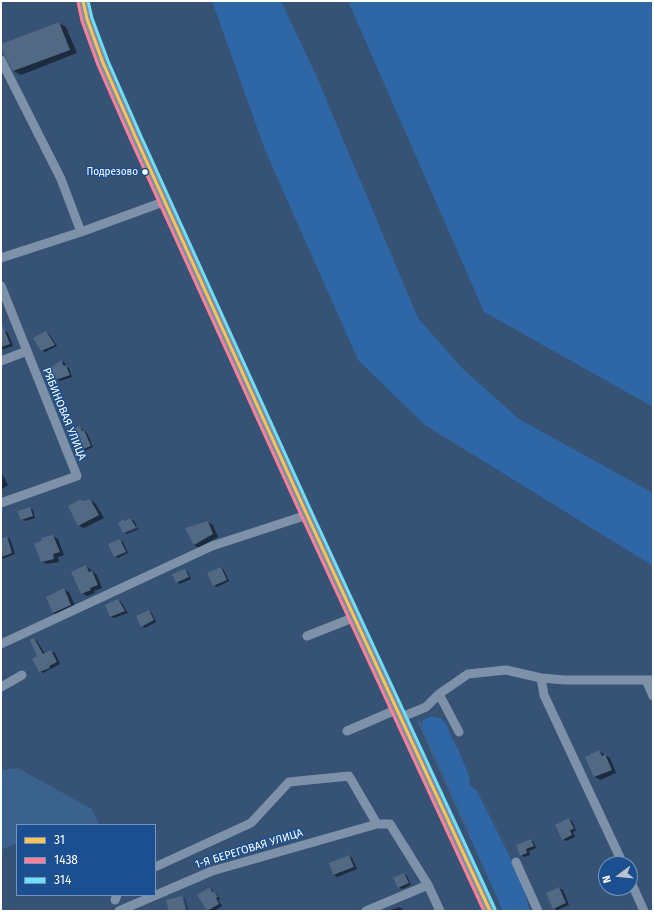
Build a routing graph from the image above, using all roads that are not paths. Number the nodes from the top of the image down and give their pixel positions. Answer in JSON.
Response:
{"nodes":[{"id":1,"x":82,"y":1,"type":"edge"},
{"id":2,"x":1,"y":60,"type":"edge"},
{"id":3,"x":166,"y":201,"type":"junction"},
{"id":4,"x":81,"y":232,"type":"junction"},
{"id":5,"x":1,"y":258,"type":"edge"},
{"id":6,"x":1,"y":286,"type":"edge"},
{"id":7,"x":27,"y":351,"type":"junction"},
{"id":8,"x":1,"y":361,"type":"edge"},
{"id":9,"x":1,"y":503,"type":"edge"},
{"id":10,"x":307,"y":515,"type":"junction"},
{"id":11,"x":355,"y":617,"type":"junction"},
{"id":12,"x":307,"y":636,"type":"dead end"},
{"id":13,"x":1,"y":644,"type":"edge"},
{"id":14,"x":22,"y":675,"type":"dead end"},
{"id":15,"x":541,"y":678,"type":"junction"},
{"id":16,"x":650,"y":680,"type":"edge"},
{"id":17,"x":1,"y":687,"type":"edge"},
{"id":18,"x":439,"y":694,"type":"junction"},
{"id":19,"x":653,"y":696,"type":"edge"},
{"id":20,"x":400,"y":713,"type":"junction"},
{"id":21,"x":347,"y":731,"type":"dead end"},
{"id":22,"x":459,"y":732,"type":"dead end"},
{"id":23,"x":377,"y":824,"type":"junction"},
{"id":24,"x":619,"y":856,"type":"edge"},
{"id":25,"x":516,"y":862,"type":"dead end"},
{"id":26,"x":156,"y":867,"type":"edge"},
{"id":27,"x":428,"y":885,"type":"junction"},
{"id":28,"x":156,"y":895,"type":"edge"},
{"id":29,"x":154,"y":896,"type":"edge"},
{"id":30,"x":637,"y":896,"type":"edge"},
{"id":31,"x":119,"y":911,"type":"edge"},
{"id":32,"x":366,"y":911,"type":"edge"},
{"id":33,"x":440,"y":911,"type":"edge"},
{"id":34,"x":490,"y":911,"type":"edge"},
{"id":35,"x":538,"y":911,"type":"edge"},
{"id":36,"x":644,"y":911,"type":"edge"}],
"edges":[{"from":1,"to":3,"type":"main road"},
{"from":2,"to":4,"type":"street"},
{"from":3,"to":4,"type":"street"},
{"from":3,"to":10,"type":"main road"},
{"from":4,"to":5,"type":"street"},
{"from":6,"to":7,"type":"street","name":"РЯБИНОВАЯ УЛИЦА"},
{"from":7,"to":8,"type":"street"},
{"from":7,"to":9,"type":"street","name":"РЯБИНОВАЯ УЛИЦА"},
{"from":10,"to":11,"type":"main road"},
{"from":10,"to":13,"type":"street"},
{"from":11,"to":12,"type":"street"},
{"from":11,"to":20,"type":"main road"},
{"from":14,"to":17,"type":"street"},
{"from":15,"to":16,"type":"street"},
{"from":15,"to":18,"type":"street"},
{"from":15,"to":24,"type":"street"},
{"from":16,"to":19,"type":"street"},
{"from":18,"to":20,"type":"street"},
{"from":18,"to":22,"type":"street"},
{"from":20,"to":21,"type":"street"},
{"from":20,"to":34,"type":"main road"},
{"from":23,"to":26,"type":"street"},
{"from":23,"to":27,"type":"street","name":"1-Я БЕРЕГОВАЯ УЛИЦА"},
{"from":23,"to":28,"type":"street","name":"1-Я БЕРЕГОВАЯ УЛИЦА"},
{"from":25,"to":35,"type":"street"},
{"from":27,"to":32,"type":"street"},
{"from":27,"to":33,"type":"street"},
{"from":29,"to":31,"type":"street","name":"1-Я БЕРЕГОВАЯ УЛИЦА"},
{"from":30,"to":36,"type":"street"}]}
